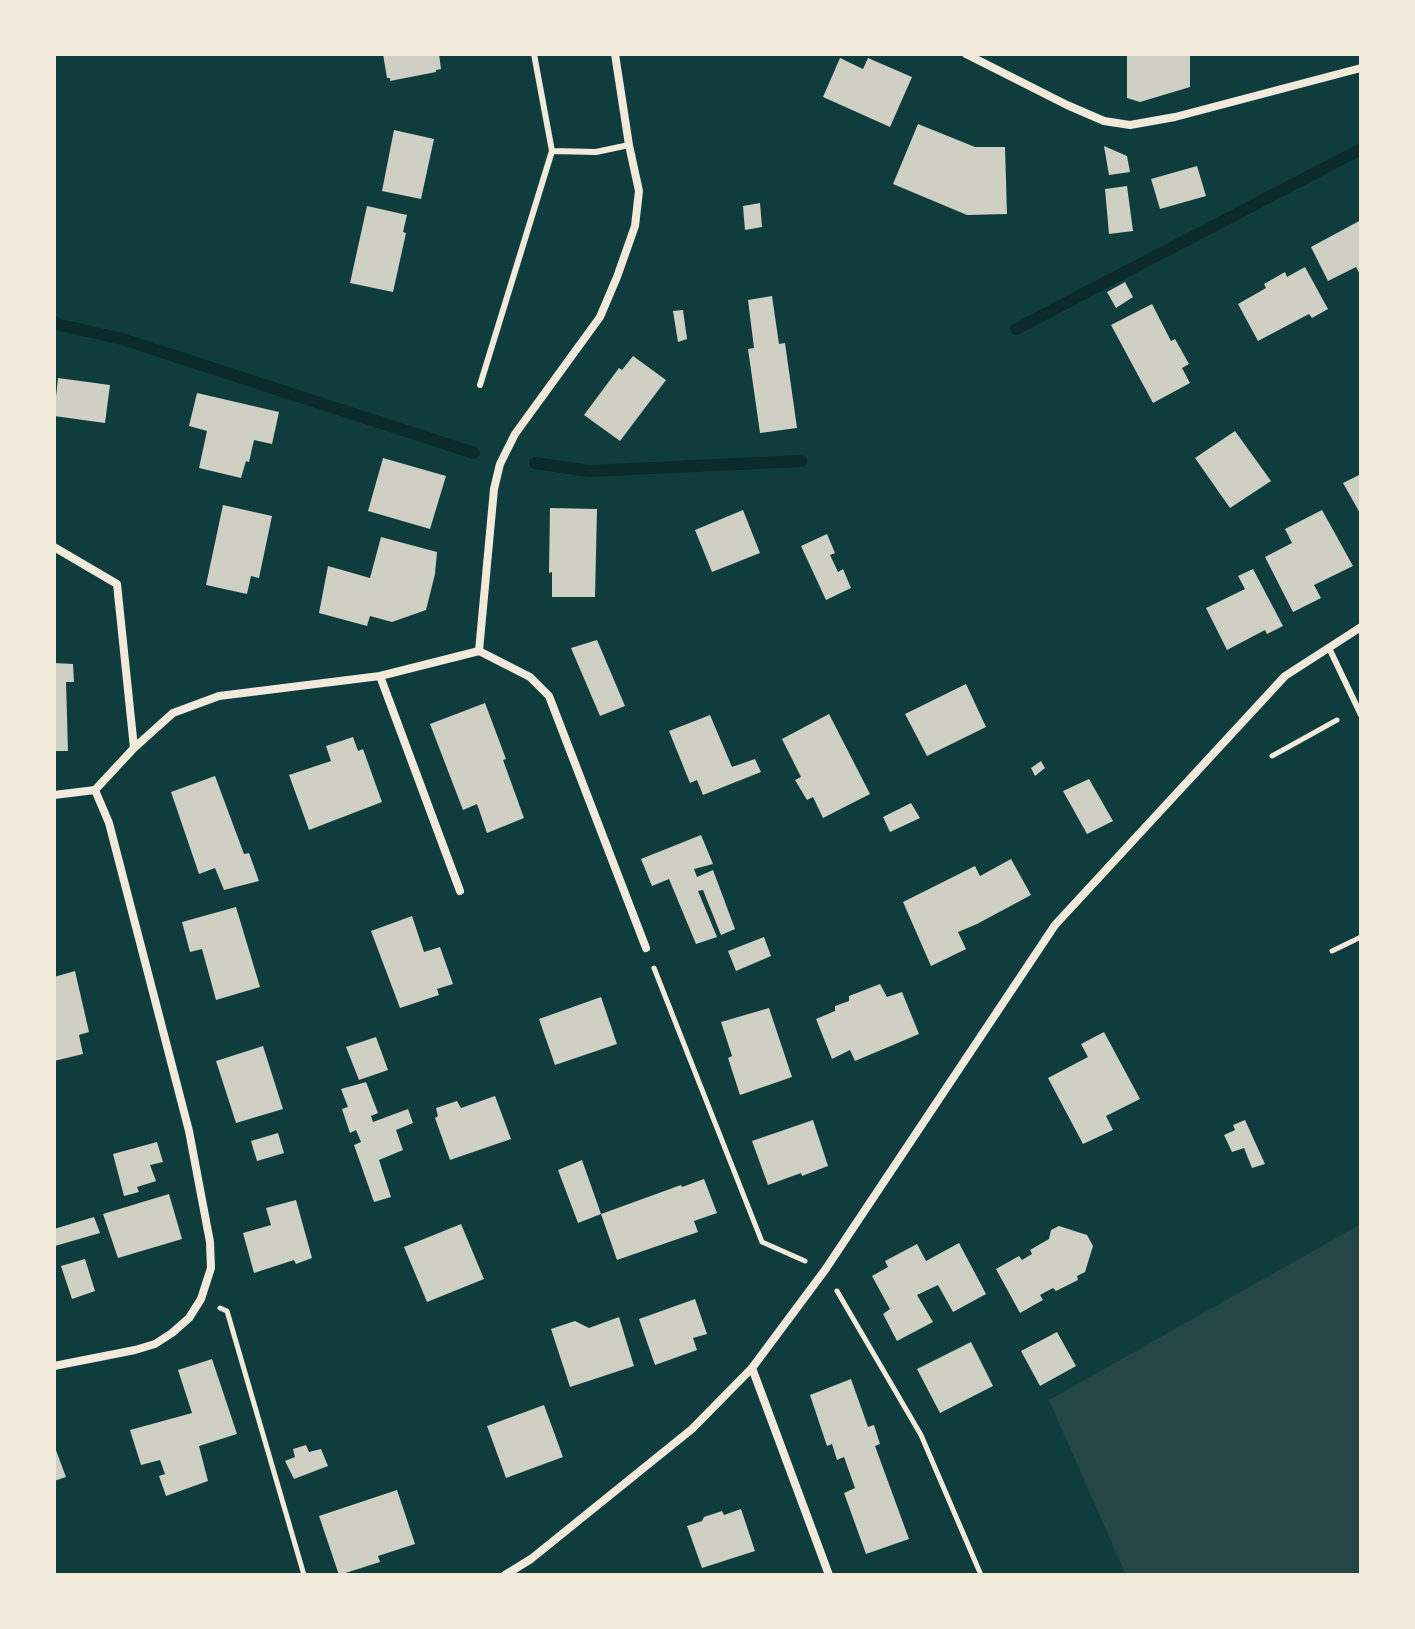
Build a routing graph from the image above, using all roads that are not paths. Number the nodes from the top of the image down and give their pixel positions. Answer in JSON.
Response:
{"nodes":[{"id":1,"x":534,"y":54,"type":"edge"},
{"id":2,"x":615,"y":54,"type":"edge"},
{"id":3,"x":966,"y":54,"type":"edge"},
{"id":4,"x":1361,"y":68,"type":"edge"},
{"id":5,"x":629,"y":145,"type":"junction"},
{"id":6,"x":552,"y":151,"type":"junction"},
{"id":7,"x":480,"y":385,"type":"dead end"},
{"id":8,"x":54,"y":547,"type":"edge"},
{"id":9,"x":1361,"y":627,"type":"edge"},
{"id":10,"x":1329,"y":648,"type":"junction"},
{"id":11,"x":479,"y":651,"type":"junction"},
{"id":12,"x":380,"y":676,"type":"junction"},
{"id":13,"x":1360,"y":711,"type":"edge"},
{"id":14,"x":134,"y":748,"type":"junction"},
{"id":15,"x":95,"y":790,"type":"junction"},
{"id":16,"x":54,"y":795,"type":"edge"},
{"id":17,"x":460,"y":891,"type":"dead end"},
{"id":18,"x":646,"y":948,"type":"road end"},
{"id":19,"x":54,"y":1366,"type":"edge"},
{"id":20,"x":752,"y":1368,"type":"junction"},
{"id":21,"x":505,"y":1575,"type":"edge"},
{"id":22,"x":829,"y":1575,"type":"edge"}],
"edges":[{"from":1,"to":6,"type":"lane"},
{"from":2,"to":5,"type":"street"},
{"from":3,"to":4,"type":"street"},
{"from":5,"to":6,"type":"lane"},
{"from":5,"to":11,"type":"street"},
{"from":6,"to":7,"type":"lane"},
{"from":8,"to":14,"type":"street"},
{"from":9,"to":10,"type":"street"},
{"from":10,"to":13,"type":"lane"},
{"from":10,"to":20,"type":"street"},
{"from":11,"to":12,"type":"street"},
{"from":11,"to":18,"type":"street"},
{"from":12,"to":14,"type":"street"},
{"from":12,"to":17,"type":"street"},
{"from":14,"to":15,"type":"street"},
{"from":15,"to":16,"type":"street"},
{"from":15,"to":19,"type":"street"},
{"from":20,"to":21,"type":"street"},
{"from":20,"to":22,"type":"street"}]}
